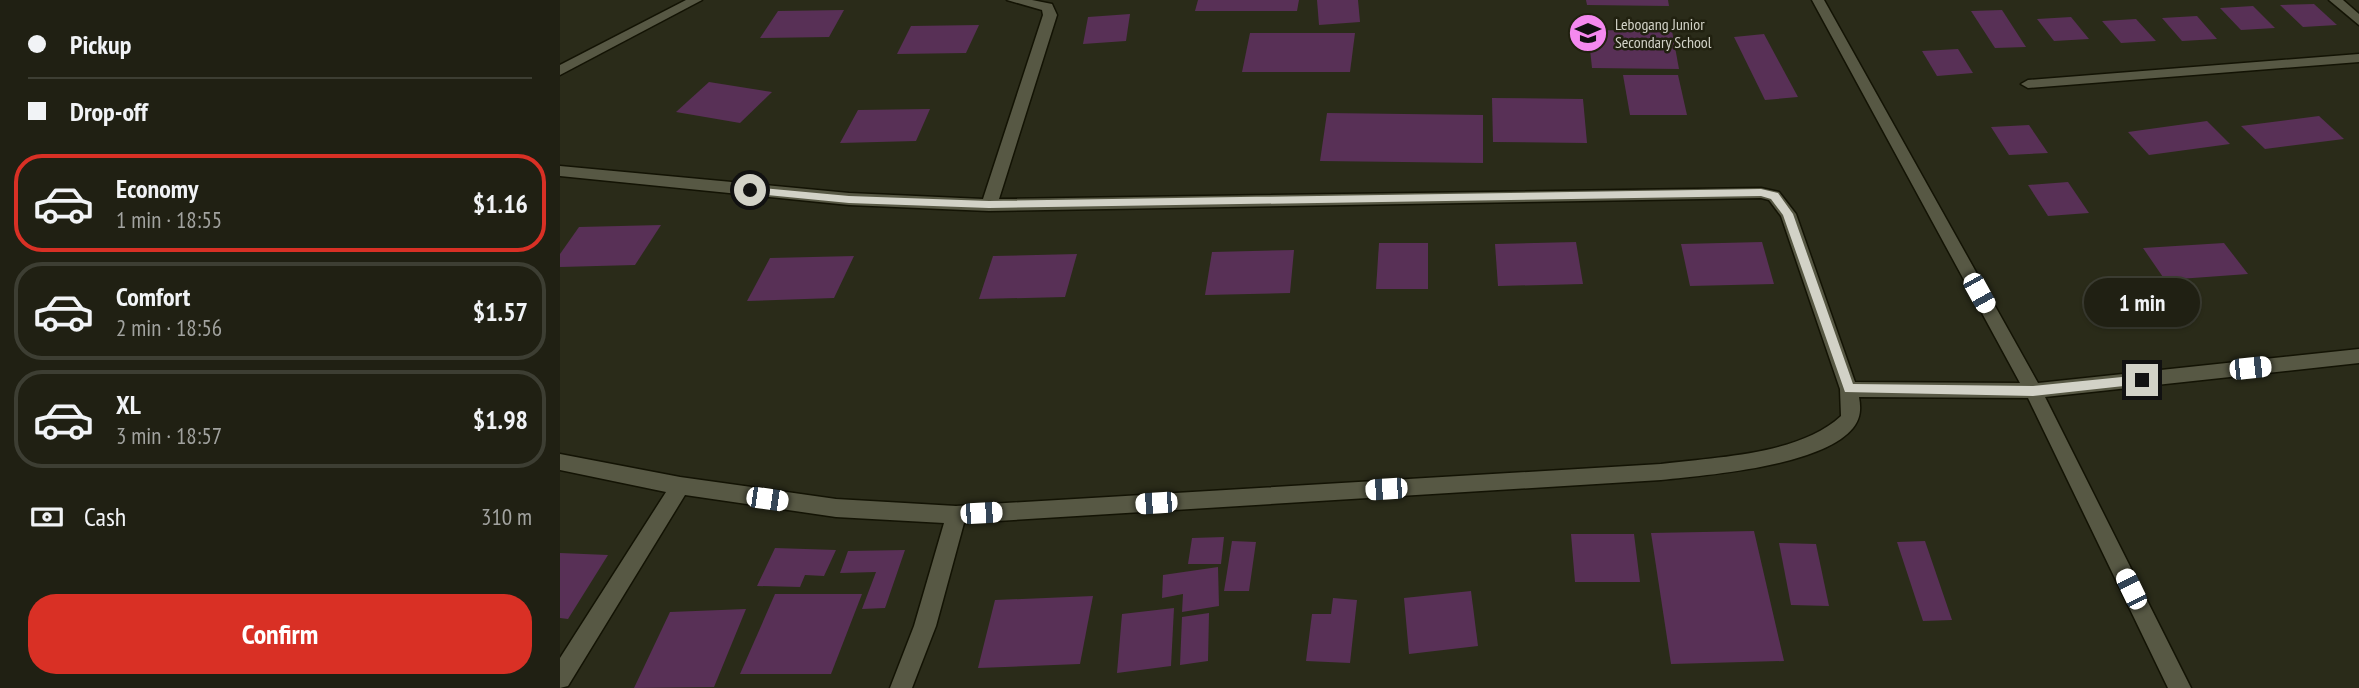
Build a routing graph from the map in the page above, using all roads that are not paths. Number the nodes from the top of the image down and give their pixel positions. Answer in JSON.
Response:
{"nodes":[{"id":1,"x":696,"y":0,"type":"edge"},
{"id":2,"x":1013,"y":0,"type":"edge"},
{"id":3,"x":1818,"y":0,"type":"edge"},
{"id":4,"x":2335,"y":0,"type":"edge"},
{"id":5,"x":2359,"y":21,"type":"edge"},
{"id":6,"x":2359,"y":58,"type":"edge"},
{"id":7,"x":560,"y":71,"type":"edge"},
{"id":8,"x":2028,"y":84,"type":"dead end"},
{"id":9,"x":560,"y":171,"type":"edge"},
{"id":10,"x":989,"y":205,"type":"junction"},
{"id":11,"x":2359,"y":356,"type":"edge"},
{"id":12,"x":1849,"y":389,"type":"junction"},
{"id":13,"x":2033,"y":391,"type":"junction"},
{"id":14,"x":560,"y":462,"type":"edge"},
{"id":15,"x":680,"y":486,"type":"junction"},
{"id":16,"x":956,"y":514,"type":"junction"},
{"id":17,"x":560,"y":678,"type":"edge"},
{"id":18,"x":901,"y":688,"type":"edge"},
{"id":19,"x":2180,"y":688,"type":"edge"}],
"edges":[{"from":1,"to":7,"type":"street"},
{"from":2,"to":10,"type":"street"},
{"from":3,"to":13,"type":"street"},
{"from":4,"to":5,"type":"street"},
{"from":6,"to":8,"type":"street"},
{"from":9,"to":10,"type":"street"},
{"from":10,"to":12,"type":"street"},
{"from":11,"to":13,"type":"street"},
{"from":12,"to":13,"type":"street"},
{"from":12,"to":16,"type":"street"},
{"from":13,"to":19,"type":"street"},
{"from":14,"to":15,"type":"street"},
{"from":15,"to":16,"type":"street"},
{"from":15,"to":17,"type":"street"},
{"from":16,"to":18,"type":"street"}]}
